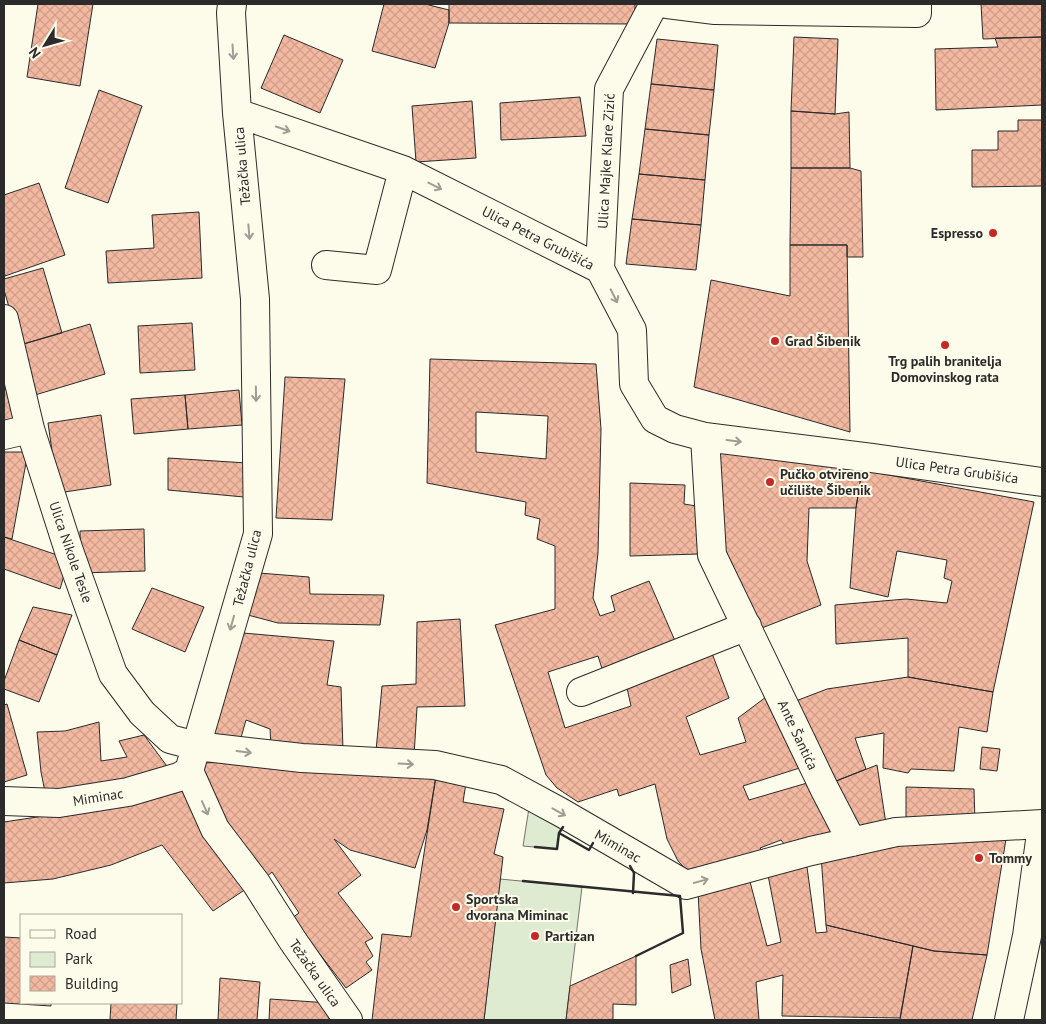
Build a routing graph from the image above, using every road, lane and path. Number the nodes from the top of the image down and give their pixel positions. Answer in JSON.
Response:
{"nodes":[{"id":1,"x":232,"y":4,"type":"edge"},
{"id":2,"x":654,"y":4,"type":"edge"},
{"id":3,"x":667,"y":4,"type":"edge"},
{"id":4,"x":917,"y":4,"type":"edge"},
{"id":5,"x":237,"y":113,"type":"junction"},
{"id":6,"x":403,"y":170,"type":"junction"},
{"id":7,"x":326,"y":265,"type":"dead end"},
{"id":8,"x":600,"y":269,"type":"junction"},
{"id":9,"x":4,"y":319,"type":"edge"},
{"id":10,"x":30,"y":429,"type":"junction"},
{"id":11,"x":4,"y":435,"type":"edge"},
{"id":12,"x":704,"y":437,"type":"junction"},
{"id":13,"x":1042,"y":482,"type":"edge"},
{"id":14,"x":747,"y":626,"type":"junction"},
{"id":15,"x":581,"y":692,"type":"dead end"},
{"id":16,"x":192,"y":758,"type":"junction"},
{"id":17,"x":4,"y":801,"type":"edge"},
{"id":18,"x":1042,"y":825,"type":"edge"},
{"id":19,"x":852,"y":842,"type":"junction"},
{"id":20,"x":348,"y":1020,"type":"edge"},
{"id":21,"x":1008,"y":1020,"type":"edge"}],
"edges":[{"from":1,"to":5,"type":"street","name":"Težačka ulica","one_way":true},
{"from":2,"to":8,"type":"street","name":"Ulica Majke Klare Zizić"},
{"from":3,"to":4,"type":"street"},
{"from":5,"to":6,"type":"street","name":"Ulica Petra Grubišića","one_way":true},
{"from":5,"to":16,"type":"street","name":"Težačka ulica","one_way":true},
{"from":6,"to":7,"type":"street"},
{"from":6,"to":8,"type":"street","name":"Ulica Petra Grubišića","one_way":true},
{"from":8,"to":12,"type":"street","name":"Ulica Petra Grubišića","one_way":true},
{"from":9,"to":10,"type":"street","name":"Ulica Nikole Tesle"},
{"from":10,"to":11,"type":"street"},
{"from":10,"to":16,"type":"street","name":"Ulica Nikole Tesle"},
{"from":12,"to":13,"type":"street","name":"Ulica Petra Grubišića","one_way":true},
{"from":12,"to":14,"type":"street","name":"Ante Šantića"},
{"from":14,"to":15,"type":"street"},
{"from":14,"to":19,"type":"street","name":"Ante Šantića"},
{"from":16,"to":17,"type":"street","name":"Miminac"},
{"from":16,"to":19,"type":"street","name":"Miminac","one_way":true},
{"from":16,"to":20,"type":"street","name":"Težačka ulica","one_way":true},
{"from":18,"to":19,"type":"street","name":"Miminac"},
{"from":18,"to":21,"type":"street"}]}
